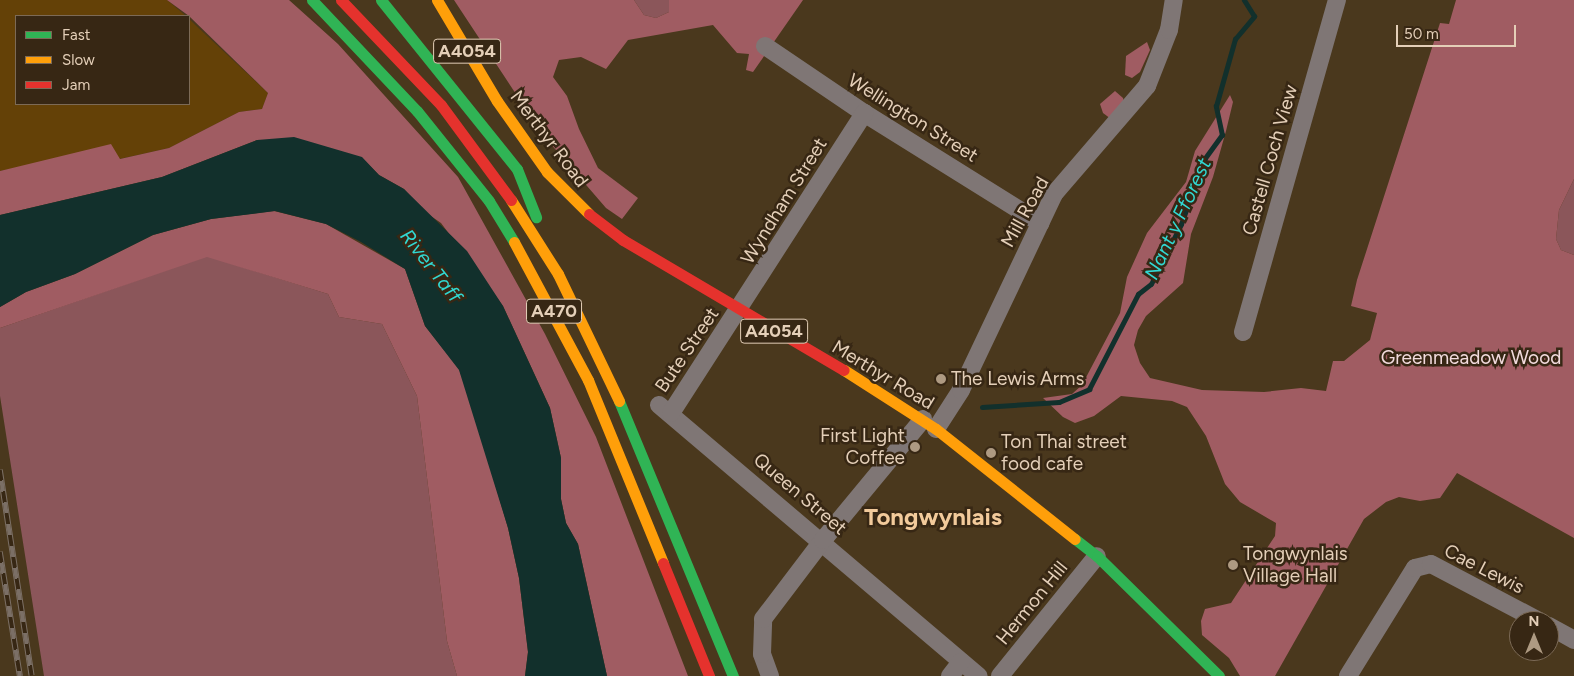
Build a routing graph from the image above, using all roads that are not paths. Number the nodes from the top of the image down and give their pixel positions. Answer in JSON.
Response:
{"nodes":[{"id":1,"x":312,"y":0,"type":"edge"},
{"id":2,"x":341,"y":0,"type":"edge"},
{"id":3,"x":381,"y":0,"type":"edge"},
{"id":4,"x":437,"y":0,"type":"edge"},
{"id":5,"x":1174,"y":0,"type":"edge"},
{"id":6,"x":1337,"y":0,"type":"edge"},
{"id":7,"x":765,"y":46,"type":"dead end"},
{"id":8,"x":864,"y":113,"type":"junction"},
{"id":9,"x":1040,"y":223,"type":"junction"},
{"id":10,"x":558,"y":274,"type":"junction"},
{"id":11,"x":740,"y":311,"type":"junction"},
{"id":12,"x":1243,"y":332,"type":"dead end"},
{"id":13,"x":665,"y":409,"type":"joint"},
{"id":14,"x":930,"y":424,"type":"junction"},
{"id":15,"x":822,"y":540,"type":"junction"},
{"id":16,"x":1097,"y":556,"type":"junction"},
{"id":17,"x":1520,"y":611,"type":"edge"},
{"id":18,"x":1559,"y":632,"type":"edge"},
{"id":19,"x":1574,"y":640,"type":"edge"},
{"id":20,"x":962,"y":662,"type":"junction"},
{"id":21,"x":709,"y":676,"type":"edge"},
{"id":22,"x":733,"y":676,"type":"edge"},
{"id":23,"x":770,"y":676,"type":"edge"},
{"id":24,"x":950,"y":676,"type":"edge"},
{"id":25,"x":979,"y":676,"type":"edge"},
{"id":26,"x":1000,"y":676,"type":"edge"},
{"id":27,"x":1219,"y":676,"type":"edge"},
{"id":28,"x":1348,"y":676,"type":"edge"}],
"edges":[{"from":1,"to":21,"type":"main road","number":"A470"},
{"from":2,"to":10,"type":"main road","number":"A470"},
{"from":3,"to":10,"type":"main road"},
{"from":4,"to":11,"type":"main road","name":"Merthyr Road","number":"A4054"},
{"from":5,"to":9,"type":"street","name":"Mill Road"},
{"from":6,"to":12,"type":"street","name":"Castell Coch View"},
{"from":7,"to":8,"type":"street","name":"Wellington Street"},
{"from":8,"to":9,"type":"street","name":"Wellington Street"},
{"from":8,"to":11,"type":"street","name":"Wyndham Street"},
{"from":9,"to":14,"type":"street","name":"Mill Road"},
{"from":10,"to":22,"type":"main road","number":"A470"},
{"from":11,"to":13,"type":"street","name":"Bute Street"},
{"from":11,"to":14,"type":"main road","name":"Merthyr Road","number":"A4054"},
{"from":13,"to":15,"type":"street","name":"Queen Street"},
{"from":14,"to":15,"type":"street","name":"Mill Road"},
{"from":14,"to":16,"type":"main road","name":"Merthyr Road","number":"A4054"},
{"from":15,"to":20,"type":"street","name":"Queen Street"},
{"from":15,"to":23,"type":"street","name":"Mill Road"},
{"from":16,"to":26,"type":"street","name":"Hermon Hill"},
{"from":16,"to":27,"type":"main road","name":"Merthyr Road","number":"A4054"},
{"from":17,"to":28,"type":"street","name":"Cae Lewis"},
{"from":18,"to":19,"type":"street"},
{"from":20,"to":24,"type":"street"},
{"from":20,"to":25,"type":"street","name":"Queen Street"}]}
